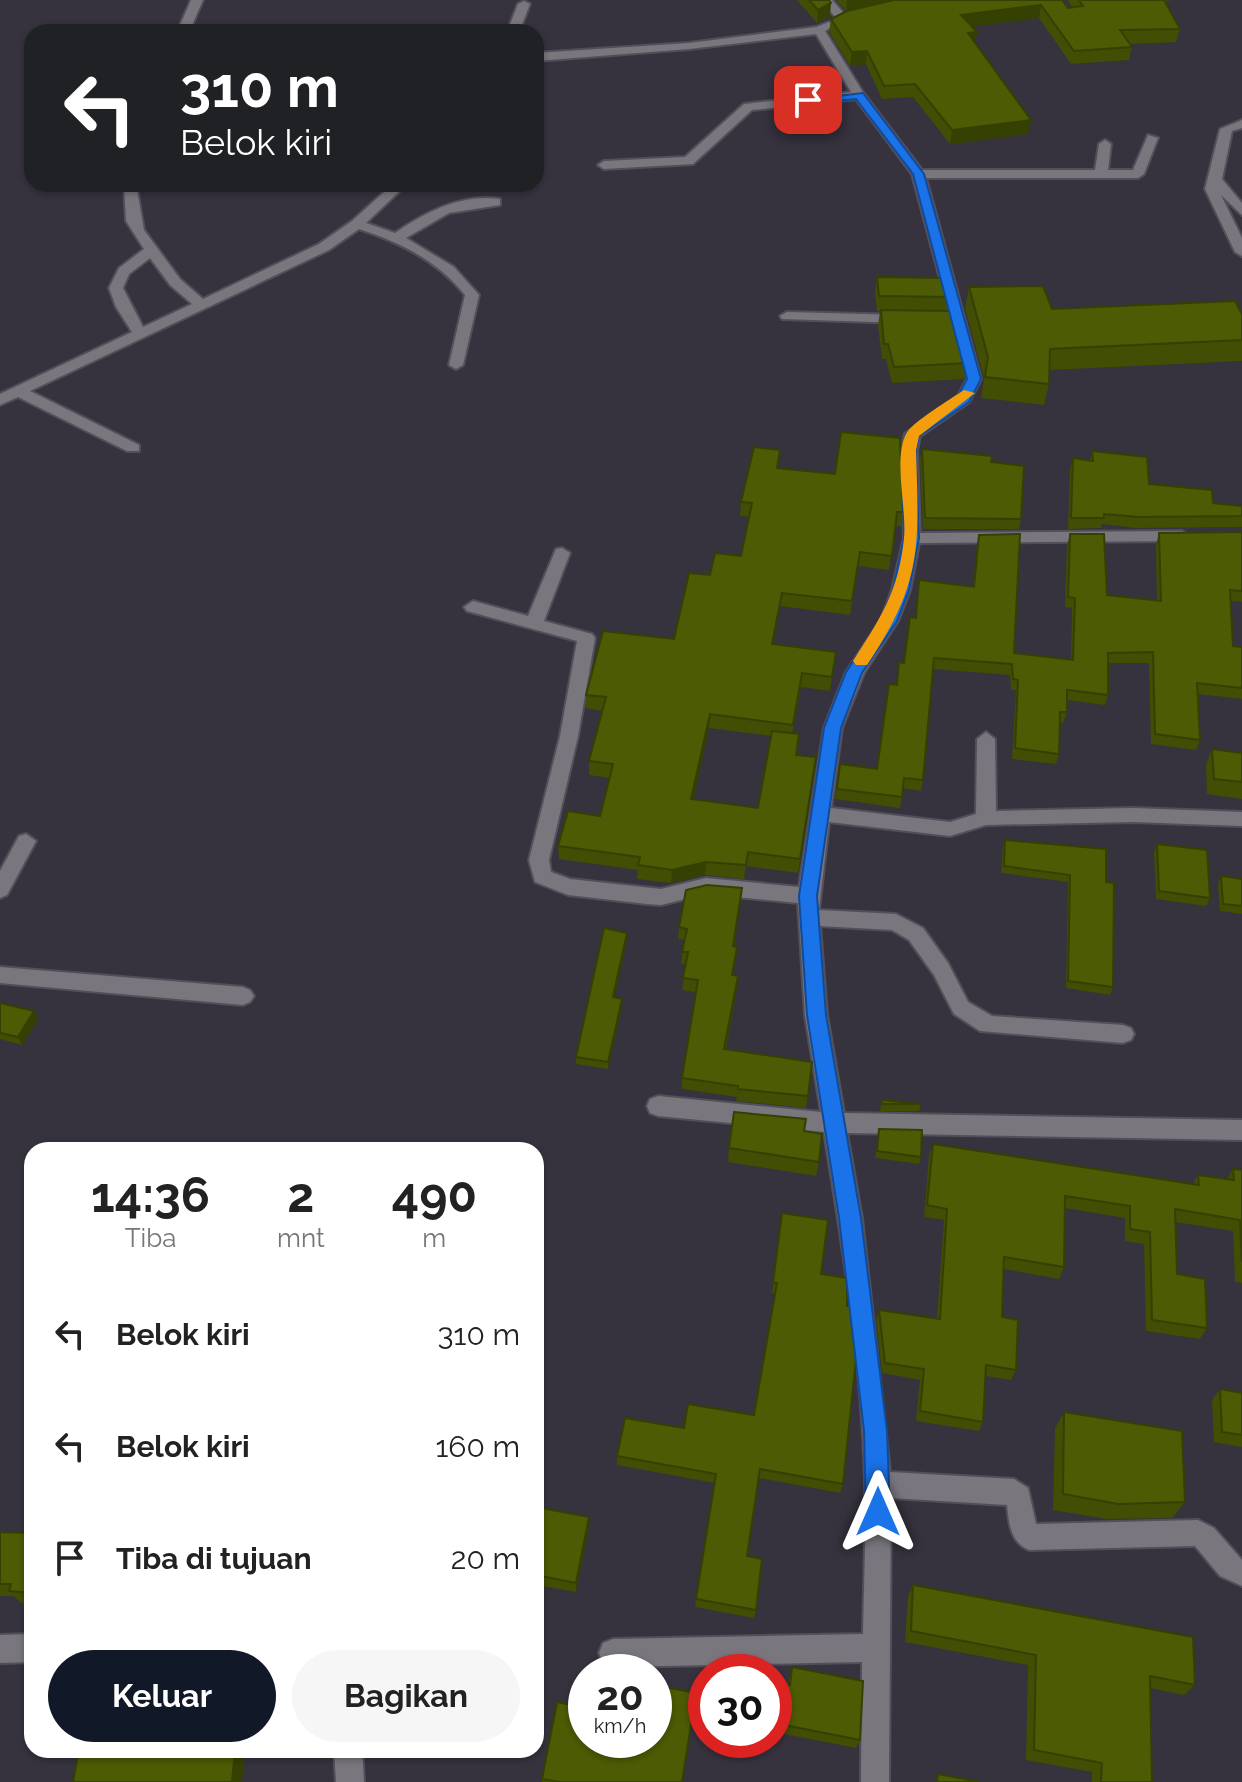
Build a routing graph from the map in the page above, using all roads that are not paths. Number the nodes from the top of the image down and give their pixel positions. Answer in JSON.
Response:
{"nodes":[{"id":1,"x":197,"y":0,"type":"edge"},
{"id":2,"x":826,"y":0,"type":"edge"},
{"id":3,"x":524,"y":4,"type":"dead end"},
{"id":4,"x":857,"y":15,"type":"edge"},
{"id":5,"x":842,"y":18,"type":"junction"},
{"id":6,"x":186,"y":24,"type":"edge"},
{"id":7,"x":516,"y":24,"type":"edge"},
{"id":8,"x":819,"y":30,"type":"junction"},
{"id":9,"x":544,"y":56,"type":"edge"},
{"id":10,"x":859,"y":95,"type":"junction"},
{"id":11,"x":1242,"y":124,"type":"edge"},
{"id":12,"x":1152,"y":138,"type":"dead end"},
{"id":13,"x":1105,"y":144,"type":"dead end"},
{"id":14,"x":604,"y":165,"type":"dead end"},
{"id":15,"x":918,"y":174,"type":"junction"},
{"id":16,"x":1101,"y":174,"type":"junction"},
{"id":17,"x":1215,"y":179,"type":"junction"},
{"id":18,"x":131,"y":192,"type":"edge"},
{"id":19,"x":392,"y":192,"type":"edge"},
{"id":20,"x":495,"y":202,"type":"dead end"},
{"id":21,"x":1242,"y":211,"type":"edge"},
{"id":22,"x":357,"y":224,"type":"junction"},
{"id":23,"x":399,"y":236,"type":"junction"},
{"id":24,"x":151,"y":251,"type":"junction"},
{"id":25,"x":1242,"y":252,"type":"edge"},
{"id":26,"x":202,"y":305,"type":"junction"},
{"id":27,"x":787,"y":316,"type":"dead end"},
{"id":28,"x":940,"y":320,"type":"junction"},
{"id":29,"x":141,"y":334,"type":"junction"},
{"id":30,"x":456,"y":365,"type":"dead end"},
{"id":31,"x":20,"y":392,"type":"junction"},
{"id":32,"x":0,"y":400,"type":"edge"},
{"id":33,"x":133,"y":448,"type":"dead end"},
{"id":34,"x":1200,"y":536,"type":"edge"},
{"id":35,"x":912,"y":538,"type":"junction"},
{"id":36,"x":562,"y":553,"type":"dead end"},
{"id":37,"x":473,"y":607,"type":"dead end"},
{"id":38,"x":534,"y":623,"type":"junction"},
{"id":39,"x":986,"y":739,"type":"dead end"},
{"id":40,"x":819,"y":814,"type":"junction"},
{"id":41,"x":986,"y":818,"type":"junction"},
{"id":42,"x":1242,"y":819,"type":"edge"},
{"id":43,"x":26,"y":841,"type":"dead end"},
{"id":44,"x":0,"y":890,"type":"edge"},
{"id":45,"x":809,"y":906,"type":"junction"},
{"id":46,"x":0,"y":975,"type":"edge"},
{"id":47,"x":243,"y":996,"type":"dead end"},
{"id":48,"x":1123,"y":1034,"type":"dead end"},
{"id":49,"x":658,"y":1106,"type":"dead end"},
{"id":50,"x":835,"y":1123,"type":"junction"},
{"id":51,"x":1242,"y":1130,"type":"edge"},
{"id":52,"x":878,"y":1484,"type":"junction"},
{"id":53,"x":1242,"y":1573,"type":"edge"},
{"id":54,"x":24,"y":1648,"type":"edge"},
{"id":55,"x":876,"y":1648,"type":"junction"},
{"id":56,"x":0,"y":1649,"type":"edge"},
{"id":57,"x":613,"y":1653,"type":"dead end"},
{"id":58,"x":348,"y":1758,"type":"edge"},
{"id":59,"x":350,"y":1782,"type":"edge"},
{"id":60,"x":875,"y":1782,"type":"edge"}],
"edges":[{"from":1,"to":6,"type":"street"},
{"from":2,"to":5,"type":"street"},
{"from":3,"to":7,"type":"street"},
{"from":4,"to":5,"type":"street"},
{"from":5,"to":8,"type":"street"},
{"from":8,"to":9,"type":"street"},
{"from":8,"to":10,"type":"street"},
{"from":10,"to":14,"type":"street"},
{"from":10,"to":15,"type":"street"},
{"from":11,"to":17,"type":"street"},
{"from":12,"to":16,"type":"street"},
{"from":13,"to":16,"type":"street"},
{"from":15,"to":16,"type":"street"},
{"from":15,"to":28,"type":"street"},
{"from":17,"to":21,"type":"street"},
{"from":17,"to":25,"type":"street"},
{"from":18,"to":24,"type":"street"},
{"from":19,"to":22,"type":"street"},
{"from":20,"to":23,"type":"street"},
{"from":22,"to":23,"type":"street"},
{"from":22,"to":26,"type":"street"},
{"from":23,"to":30,"type":"street"},
{"from":24,"to":26,"type":"street"},
{"from":24,"to":29,"type":"street"},
{"from":26,"to":29,"type":"street"},
{"from":27,"to":28,"type":"street"},
{"from":28,"to":35,"type":"street"},
{"from":29,"to":31,"type":"street"},
{"from":31,"to":32,"type":"street"},
{"from":31,"to":33,"type":"street"},
{"from":34,"to":35,"type":"street"},
{"from":35,"to":40,"type":"street"},
{"from":36,"to":38,"type":"street"},
{"from":37,"to":38,"type":"street"},
{"from":38,"to":45,"type":"street"},
{"from":39,"to":41,"type":"street"},
{"from":40,"to":41,"type":"street"},
{"from":40,"to":45,"type":"street"},
{"from":41,"to":42,"type":"street"},
{"from":43,"to":44,"type":"street"},
{"from":45,"to":48,"type":"street"},
{"from":45,"to":50,"type":"street"},
{"from":46,"to":47,"type":"street"},
{"from":49,"to":50,"type":"street"},
{"from":50,"to":51,"type":"street"},
{"from":50,"to":52,"type":"street"},
{"from":52,"to":53,"type":"street"},
{"from":52,"to":55,"type":"street"},
{"from":54,"to":56,"type":"street"},
{"from":55,"to":57,"type":"street"},
{"from":55,"to":60,"type":"street"},
{"from":58,"to":59,"type":"street"}]}
